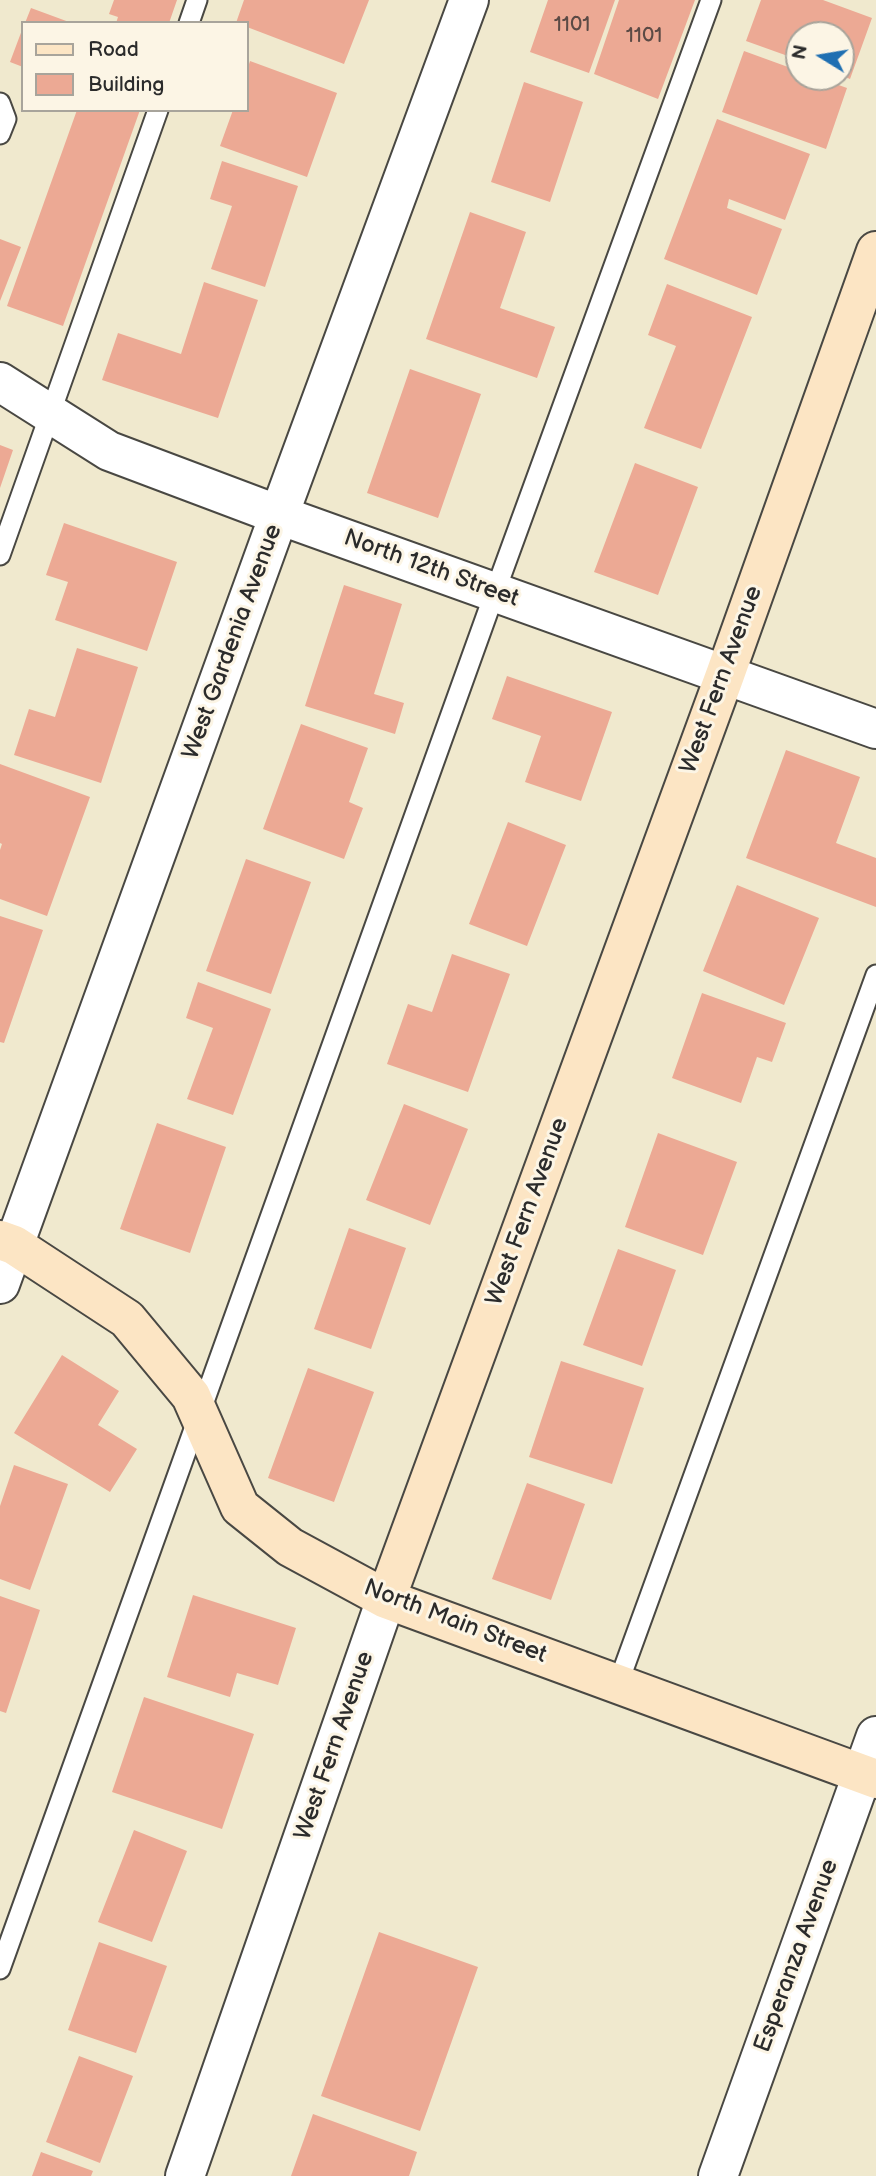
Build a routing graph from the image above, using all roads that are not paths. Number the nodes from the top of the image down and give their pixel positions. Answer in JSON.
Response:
{"nodes":[{"id":1,"x":197,"y":0,"type":"edge"},
{"id":2,"x":468,"y":0,"type":"edge"},
{"id":3,"x":711,"y":0,"type":"edge"},
{"id":4,"x":190,"y":21,"type":"edge"},
{"id":5,"x":0,"y":103,"type":"edge"},
{"id":6,"x":157,"y":112,"type":"edge"},
{"id":7,"x":0,"y":134,"type":"edge"},
{"id":8,"x":876,"y":251,"type":"edge"},
{"id":9,"x":0,"y":382,"type":"edge"},
{"id":10,"x":50,"y":414,"type":"junction"},
{"id":11,"x":279,"y":514,"type":"junction"},
{"id":12,"x":0,"y":555,"type":"edge"},
{"id":13,"x":495,"y":592,"type":"junction"},
{"id":14,"x":725,"y":675,"type":"junction"},
{"id":15,"x":876,"y":729,"type":"edge"},
{"id":16,"x":876,"y":975,"type":"edge"},
{"id":17,"x":7,"y":1243,"type":"edge"},
{"id":18,"x":0,"y":1284,"type":"edge"},
{"id":19,"x":199,"y":1415,"type":"junction"},
{"id":20,"x":386,"y":1599,"type":"junction"},
{"id":21,"x":618,"y":1684,"type":"junction"},
{"id":22,"x":876,"y":1736,"type":"edge"},
{"id":23,"x":869,"y":1776,"type":"edge"},
{"id":24,"x":0,"y":1969,"type":"edge"},
{"id":25,"x":185,"y":2176,"type":"edge"},
{"id":26,"x":718,"y":2176,"type":"edge"}],
"edges":[{"from":1,"to":4,"type":"lane"},
{"from":2,"to":11,"type":"street","name":"West Gardenia Avenue"},
{"from":3,"to":13,"type":"lane"},
{"from":5,"to":7,"type":"lane"},
{"from":6,"to":10,"type":"lane"},
{"from":8,"to":14,"type":"street","name":"West Fern Avenue"},
{"from":9,"to":10,"type":"street","name":"North 12th Street"},
{"from":10,"to":11,"type":"street","name":"North 12th Street"},
{"from":10,"to":12,"type":"lane"},
{"from":11,"to":13,"type":"street","name":"North 12th Street"},
{"from":11,"to":17,"type":"street","name":"West Gardenia Avenue"},
{"from":13,"to":14,"type":"street","name":"North 12th Street"},
{"from":13,"to":19,"type":"lane"},
{"from":14,"to":15,"type":"street","name":"North 12th Street"},
{"from":14,"to":20,"type":"street","name":"West Fern Avenue"},
{"from":16,"to":21,"type":"lane"},
{"from":17,"to":18,"type":"street","name":"West Gardenia Avenue"},
{"from":17,"to":19,"type":"street","name":"North Main Street"},
{"from":19,"to":20,"type":"street","name":"North Main Street"},
{"from":19,"to":24,"type":"lane"},
{"from":20,"to":21,"type":"street","name":"North Main Street"},
{"from":20,"to":25,"type":"street","name":"West Fern Avenue"},
{"from":21,"to":23,"type":"street","name":"North Main Street"},
{"from":22,"to":23,"type":"street","name":"Esperanza Avenue"},
{"from":23,"to":26,"type":"street","name":"Esperanza Avenue"}]}
